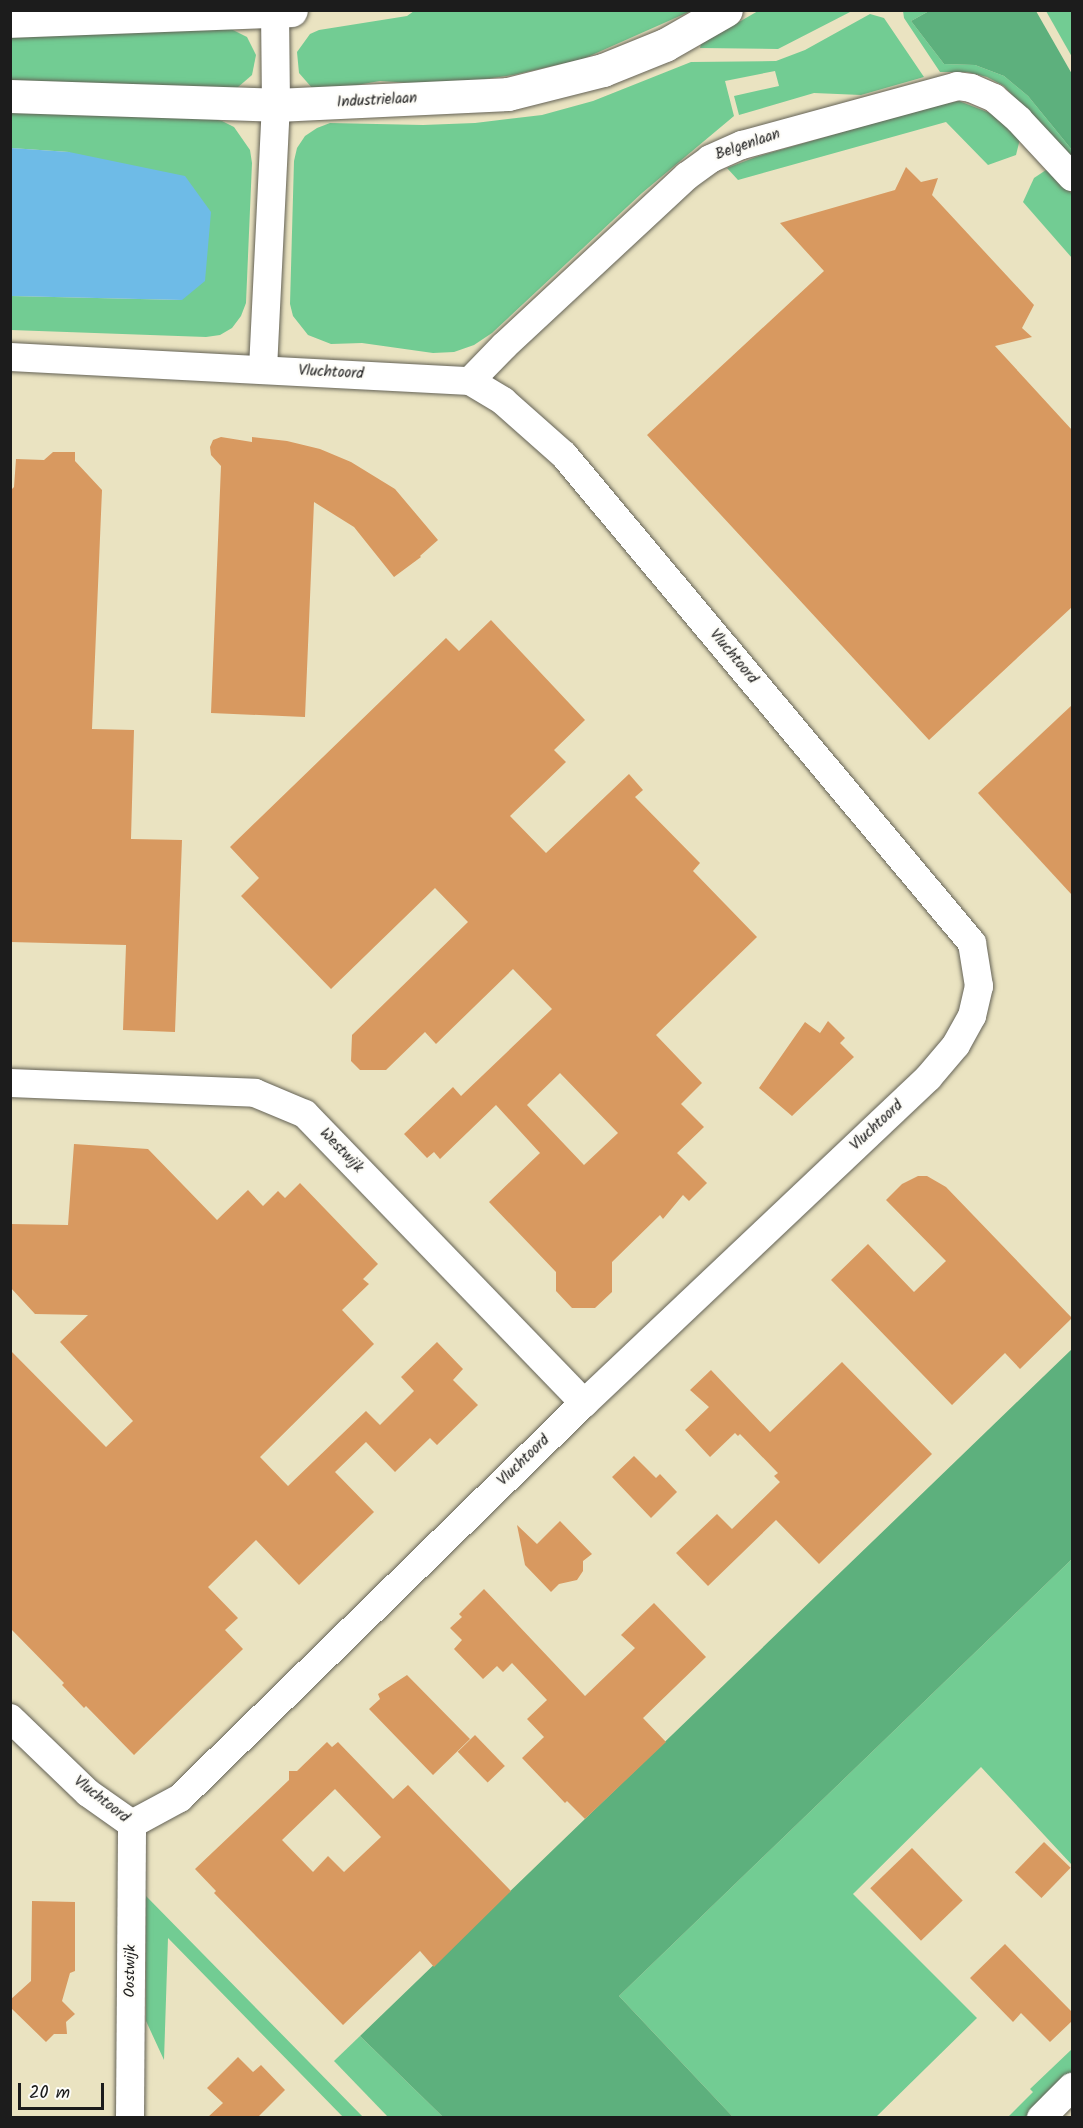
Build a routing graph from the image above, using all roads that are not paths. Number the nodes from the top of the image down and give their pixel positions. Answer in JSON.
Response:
{"nodes":[{"id":1,"x":726,"y":10,"type":"edge"},
{"id":2,"x":283,"y":11,"type":"edge"},
{"id":3,"x":10,"y":21,"type":"edge"},
{"id":4,"x":10,"y":96,"type":"edge"},
{"id":5,"x":276,"y":105,"type":"junction"},
{"id":6,"x":1072,"y":177,"type":"edge"},
{"id":7,"x":10,"y":357,"type":"edge"},
{"id":8,"x":263,"y":369,"type":"junction"},
{"id":9,"x":470,"y":381,"type":"junction"},
{"id":10,"x":10,"y":1083,"type":"edge"},
{"id":11,"x":584,"y":1404,"type":"junction"},
{"id":12,"x":10,"y":1718,"type":"edge"},
{"id":13,"x":132,"y":1824,"type":"junction"},
{"id":14,"x":1072,"y":2087,"type":"edge"},
{"id":15,"x":130,"y":2118,"type":"edge"},
{"id":16,"x":1041,"y":2118,"type":"edge"}],
"edges":[{"from":1,"to":5,"type":"main road","name":"Industrielaan"},
{"from":2,"to":3,"type":"main road"},
{"from":2,"to":5,"type":"street"},
{"from":4,"to":5,"type":"main road","name":"Industrielaan"},
{"from":5,"to":8,"type":"street"},
{"from":6,"to":9,"type":"street","name":"Belgenlaan"},
{"from":7,"to":8,"type":"street","name":"Vluchtoord"},
{"from":8,"to":9,"type":"street","name":"Vluchtoord"},
{"from":9,"to":11,"type":"street","name":"Vluchtoord"},
{"from":10,"to":11,"type":"street","name":"Westwijk"},
{"from":11,"to":13,"type":"street","name":"Vluchtoord"},
{"from":12,"to":13,"type":"street","name":"Vluchtoord"},
{"from":13,"to":15,"type":"street","name":"Oostwijk"},
{"from":14,"to":16,"type":"street"}]}
